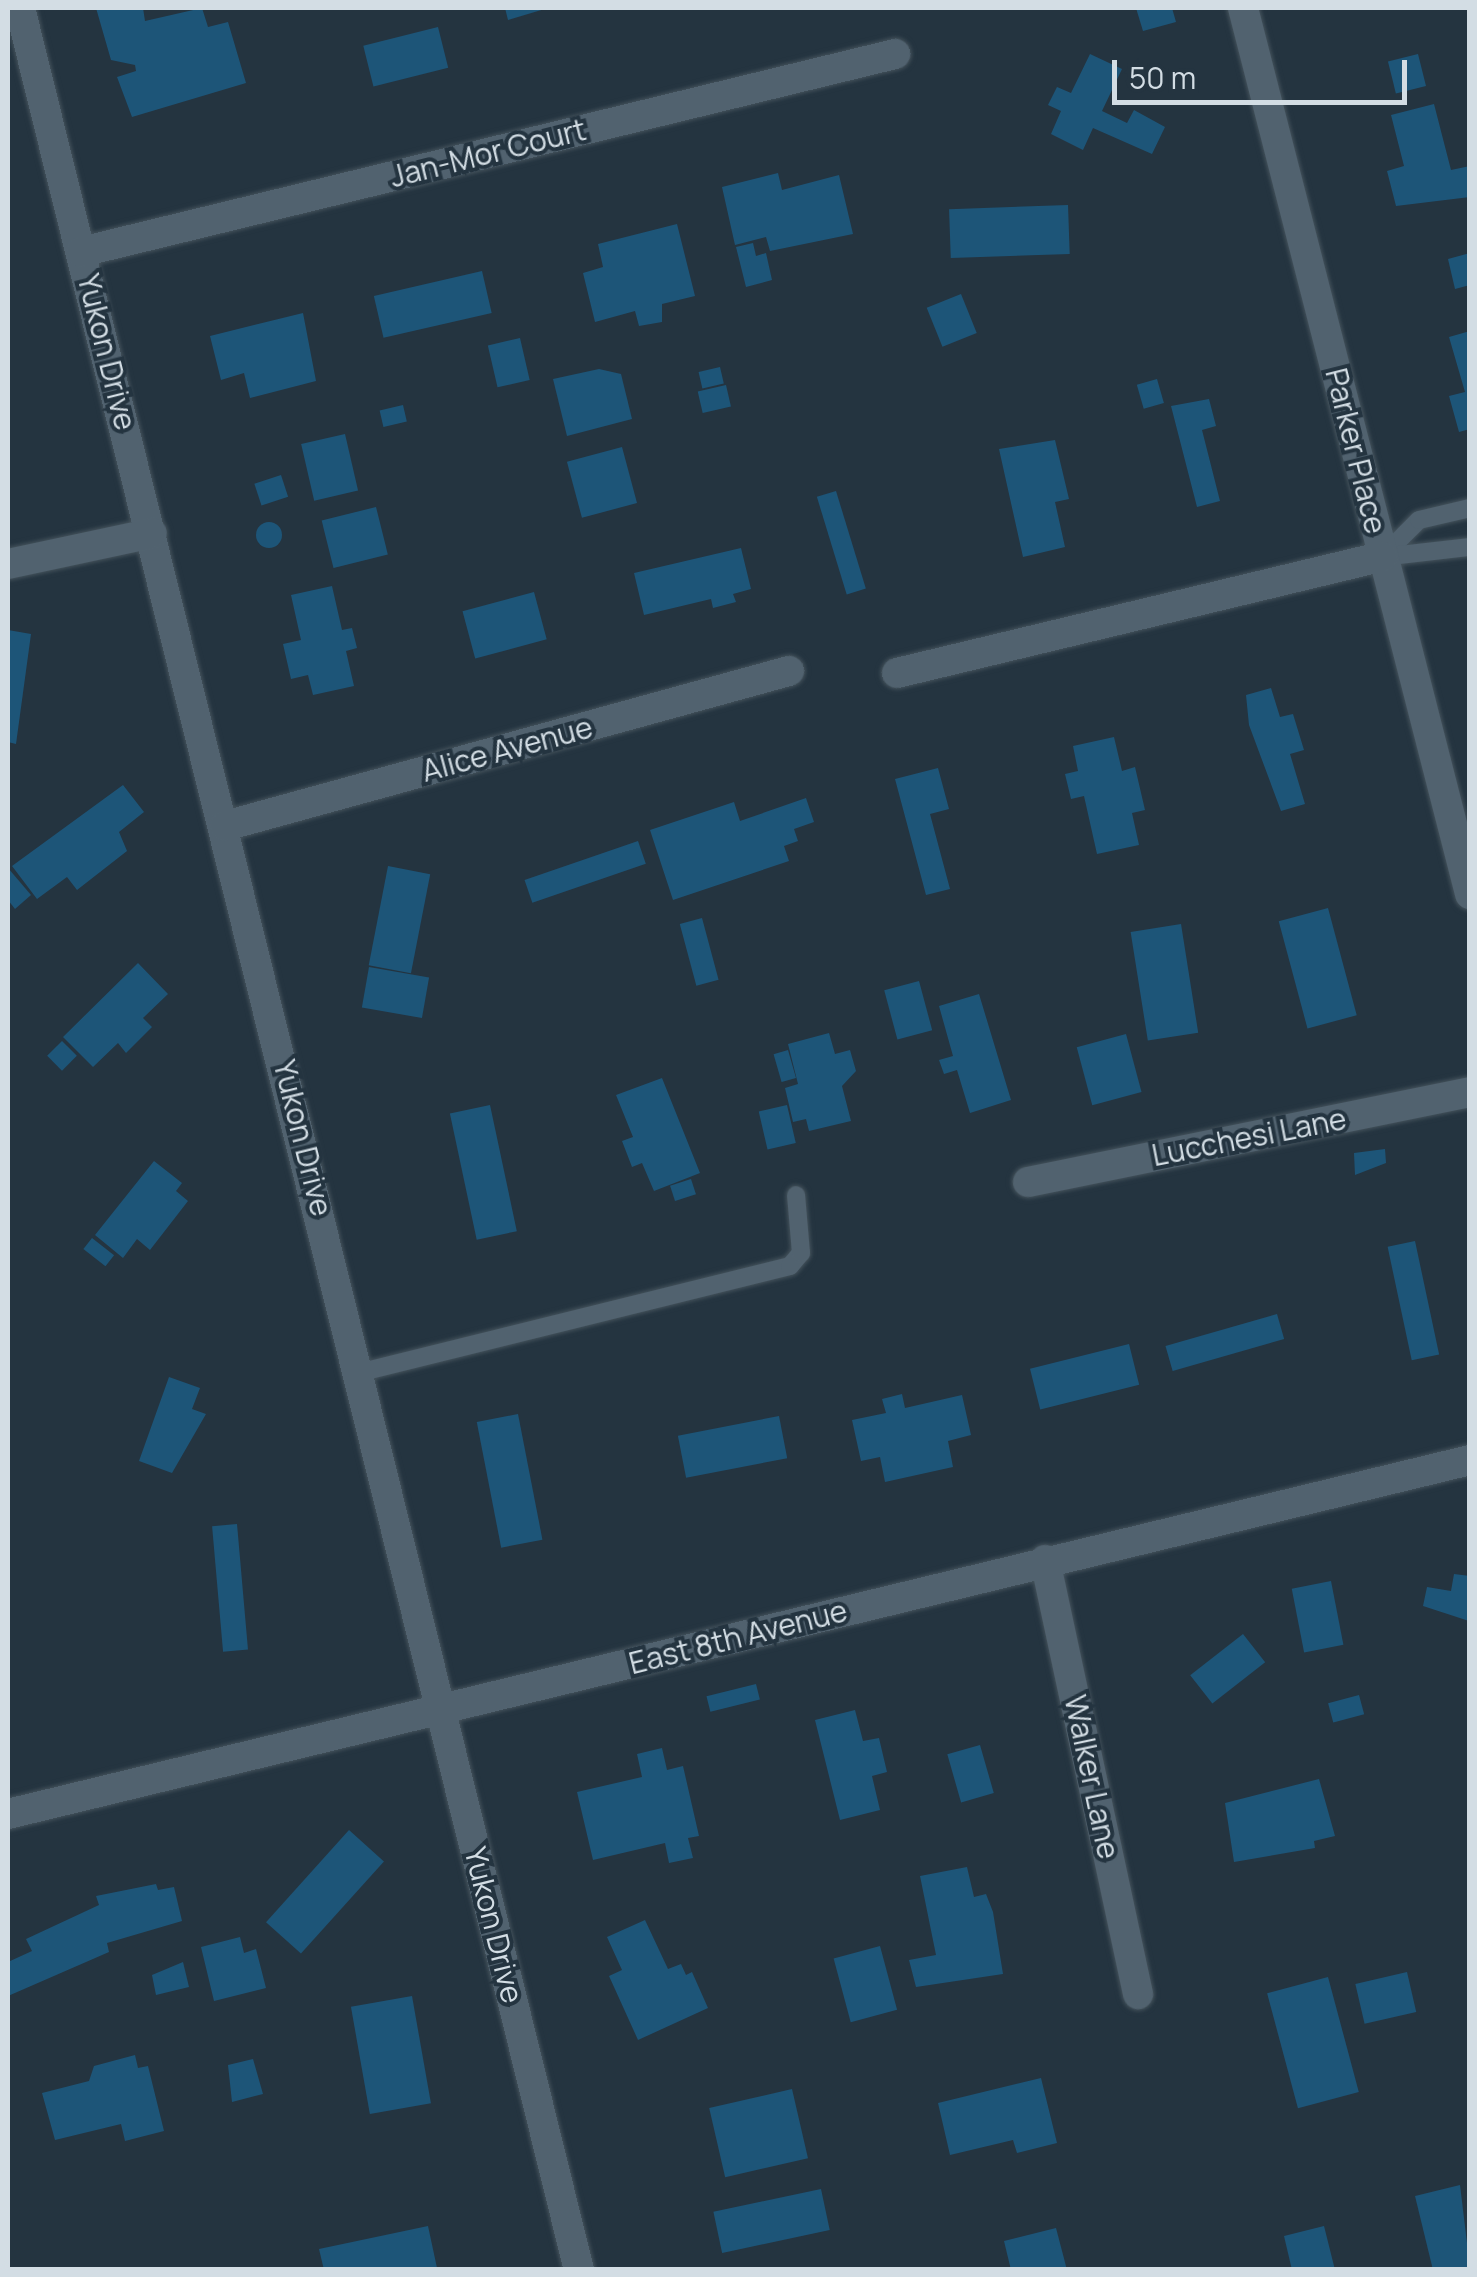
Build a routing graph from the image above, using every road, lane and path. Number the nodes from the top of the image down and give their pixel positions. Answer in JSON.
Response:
{"nodes":[{"id":1,"x":20,"y":8,"type":"edge"},
{"id":2,"x":1243,"y":8,"type":"edge"},
{"id":3,"x":19,"y":46,"type":"edge"},
{"id":4,"x":895,"y":54,"type":"dead end"},
{"id":5,"x":82,"y":252,"type":"junction"},
{"id":6,"x":1470,"y":508,"type":"edge"},
{"id":7,"x":152,"y":533,"type":"junction"},
{"id":8,"x":1470,"y":547,"type":"edge"},
{"id":9,"x":1382,"y":557,"type":"junction"},
{"id":10,"x":8,"y":564,"type":"edge"},
{"id":11,"x":789,"y":670,"type":"dead end"},
{"id":12,"x":897,"y":672,"type":"dead end"},
{"id":13,"x":225,"y":826,"type":"junction"},
{"id":14,"x":1470,"y":894,"type":"edge"},
{"id":15,"x":1470,"y":1092,"type":"edge"},
{"id":16,"x":1028,"y":1182,"type":"dead end"},
{"id":17,"x":796,"y":1195,"type":"dead end"},
{"id":18,"x":362,"y":1372,"type":"junction"},
{"id":19,"x":1470,"y":1460,"type":"edge"},
{"id":20,"x":1046,"y":1560,"type":"junction"},
{"id":21,"x":441,"y":1711,"type":"junction"},
{"id":22,"x":8,"y":1814,"type":"edge"},
{"id":23,"x":1138,"y":1994,"type":"dead end"},
{"id":24,"x":579,"y":2270,"type":"edge"}],
"edges":[{"from":1,"to":3,"type":"street","name":"Yukon Drive"},
{"from":2,"to":9,"type":"street","name":"Parker Place"},
{"from":3,"to":5,"type":"street","name":"Yukon Drive"},
{"from":4,"to":5,"type":"street","name":"Jan-Mor Court"},
{"from":5,"to":7,"type":"street","name":"Yukon Drive"},
{"from":6,"to":9,"type":"lane"},
{"from":7,"to":10,"type":"street"},
{"from":7,"to":13,"type":"street","name":"Yukon Drive"},
{"from":8,"to":9,"type":"lane"},
{"from":9,"to":12,"type":"street"},
{"from":9,"to":14,"type":"street","name":"Parker Place"},
{"from":11,"to":13,"type":"street","name":"Alice Avenue"},
{"from":13,"to":18,"type":"street","name":"Yukon Drive"},
{"from":15,"to":16,"type":"street","name":"Lucchesi Lane"},
{"from":17,"to":18,"type":"lane"},
{"from":18,"to":21,"type":"street","name":"Yukon Drive"},
{"from":19,"to":20,"type":"street","name":"East 8th Avenue"},
{"from":20,"to":21,"type":"street","name":"East 8th Avenue"},
{"from":20,"to":23,"type":"street","name":"Walker Lane"},
{"from":21,"to":22,"type":"street","name":"East 8th Avenue"},
{"from":21,"to":24,"type":"street","name":"Yukon Drive"}]}
